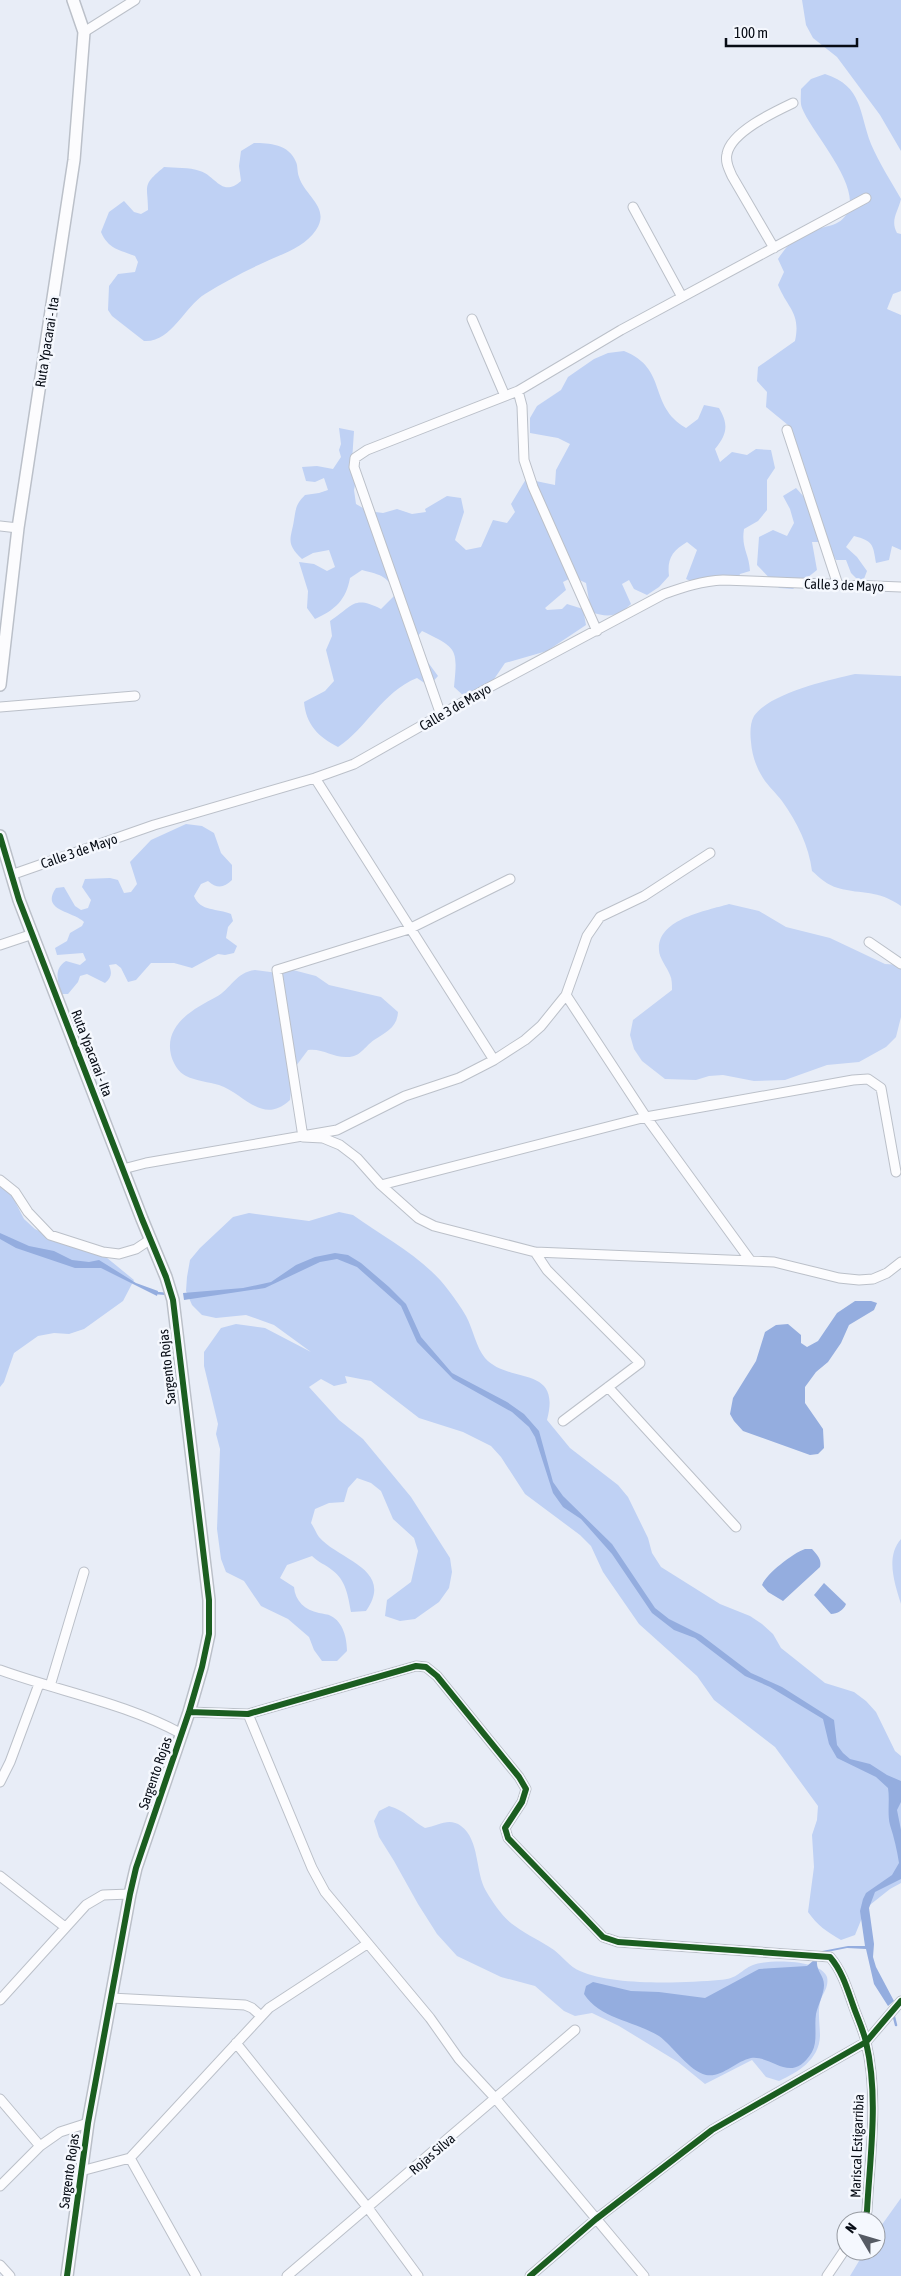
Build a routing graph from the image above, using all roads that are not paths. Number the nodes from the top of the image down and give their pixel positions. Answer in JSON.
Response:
{"nodes":[{"id":1,"x":73,"y":0,"type":"edge"},
{"id":2,"x":135,"y":0,"type":"edge"},
{"id":3,"x":84,"y":32,"type":"junction"},
{"id":4,"x":793,"y":103,"type":"dead end"},
{"id":5,"x":866,"y":198,"type":"dead end"},
{"id":6,"x":633,"y":207,"type":"dead end"},
{"id":7,"x":774,"y":248,"type":"junction"},
{"id":8,"x":682,"y":297,"type":"junction"},
{"id":9,"x":472,"y":319,"type":"dead end"},
{"id":10,"x":518,"y":391,"type":"junction"},
{"id":11,"x":505,"y":396,"type":"junction"},
{"id":12,"x":786,"y":430,"type":"dead end"},
{"id":13,"x":0,"y":526,"type":"edge"},
{"id":14,"x":18,"y":528,"type":"junction"},
{"id":15,"x":838,"y":584,"type":"junction"},
{"id":16,"x":901,"y":587,"type":"edge"},
{"id":17,"x":596,"y":631,"type":"junction"},
{"id":18,"x":0,"y":685,"type":"edge"},
{"id":19,"x":135,"y":696,"type":"dead end"},
{"id":20,"x":0,"y":706,"type":"edge"},
{"id":21,"x":441,"y":715,"type":"junction"},
{"id":22,"x":315,"y":778,"type":"junction"},
{"id":23,"x":0,"y":836,"type":"edge"},
{"id":24,"x":710,"y":853,"type":"dead end"},
{"id":25,"x":11,"y":875,"type":"junction"},
{"id":26,"x":510,"y":879,"type":"dead end"},
{"id":27,"x":409,"y":929,"type":"junction"},
{"id":28,"x":33,"y":934,"type":"junction"},
{"id":29,"x":869,"y":942,"type":"dead end"},
{"id":30,"x":0,"y":946,"type":"edge"},
{"id":31,"x":901,"y":964,"type":"edge"},
{"id":32,"x":566,"y":995,"type":"junction"},
{"id":33,"x":494,"y":1060,"type":"junction"},
{"id":34,"x":646,"y":1117,"type":"junction"},
{"id":35,"x":303,"y":1137,"type":"junction"},
{"id":36,"x":123,"y":1169,"type":"junction"},
{"id":37,"x":896,"y":1172,"type":"dead end"},
{"id":38,"x":0,"y":1180,"type":"edge"},
{"id":39,"x":382,"y":1185,"type":"junction"},
{"id":40,"x":151,"y":1239,"type":"junction"},
{"id":41,"x":535,"y":1252,"type":"junction"},
{"id":42,"x":750,"y":1260,"type":"junction"},
{"id":43,"x":901,"y":1262,"type":"edge"},
{"id":44,"x":166,"y":1277,"type":"joint"},
{"id":45,"x":608,"y":1387,"type":"junction"},
{"id":46,"x":563,"y":1421,"type":"dead end"},
{"id":47,"x":736,"y":1527,"type":"dead end"},
{"id":48,"x":84,"y":1572,"type":"dead end"},
{"id":49,"x":0,"y":1670,"type":"edge"},
{"id":50,"x":39,"y":1684,"type":"junction"},
{"id":51,"x":50,"y":1686,"type":"junction"},
{"id":52,"x":189,"y":1712,"type":"junction"},
{"id":53,"x":248,"y":1714,"type":"junction"},
{"id":54,"x":182,"y":1734,"type":"junction"},
{"id":55,"x":0,"y":1782,"type":"edge"},
{"id":56,"x":0,"y":1876,"type":"edge"},
{"id":57,"x":130,"y":1894,"type":"junction"},
{"id":58,"x":65,"y":1927,"type":"junction"},
{"id":59,"x":367,"y":1944,"type":"junction"},
{"id":60,"x":111,"y":1998,"type":"junction"},
{"id":61,"x":0,"y":2000,"type":"edge"},
{"id":62,"x":899,"y":2003,"type":"edge"},
{"id":63,"x":261,"y":2016,"type":"junction"},
{"id":64,"x":575,"y":2030,"type":"dead end"},
{"id":65,"x":866,"y":2042,"type":"junction"},
{"id":66,"x":236,"y":2043,"type":"junction"},
{"id":67,"x":0,"y":2099,"type":"edge"},
{"id":68,"x":496,"y":2099,"type":"junction"},
{"id":69,"x":88,"y":2123,"type":"junction"},
{"id":70,"x":40,"y":2146,"type":"junction"},
{"id":71,"x":130,"y":2158,"type":"junction"},
{"id":72,"x":81,"y":2171,"type":"junction"},
{"id":73,"x":0,"y":2186,"type":"edge"},
{"id":74,"x":368,"y":2208,"type":"junction"},
{"id":75,"x":867,"y":2211,"type":"edge"},
{"id":76,"x":596,"y":2219,"type":"junction"},
{"id":77,"x":837,"y":2261,"type":"edge"},
{"id":78,"x":0,"y":2265,"type":"edge"},
{"id":79,"x":10,"y":2276,"type":"edge"},
{"id":80,"x":67,"y":2276,"type":"edge"},
{"id":81,"x":196,"y":2276,"type":"edge"},
{"id":82,"x":287,"y":2276,"type":"edge"},
{"id":83,"x":418,"y":2276,"type":"edge"},
{"id":84,"x":530,"y":2276,"type":"edge"},
{"id":85,"x":644,"y":2276,"type":"edge"},
{"id":86,"x":827,"y":2276,"type":"edge"}],
"edges":[{"from":1,"to":3,"type":"street","name":"Ruta Ypacarai - Ita"},
{"from":2,"to":3,"type":"street"},
{"from":3,"to":14,"type":"street","name":"Ruta Ypacarai - Ita"},
{"from":4,"to":7,"type":"street"},
{"from":5,"to":7,"type":"street"},
{"from":6,"to":8,"type":"street"},
{"from":7,"to":8,"type":"street"},
{"from":8,"to":10,"type":"street"},
{"from":9,"to":11,"type":"street"},
{"from":10,"to":11,"type":"street"},
{"from":10,"to":17,"type":"street"},
{"from":11,"to":21,"type":"street"},
{"from":12,"to":15,"type":"street"},
{"from":13,"to":14,"type":"street"},
{"from":14,"to":18,"type":"street","name":"Ruta Ypacarai - Ita"},
{"from":15,"to":16,"type":"street","name":"Calle 3 de Mayo"},
{"from":15,"to":17,"type":"street","name":"Calle 3 de Mayo"},
{"from":17,"to":21,"type":"street","name":"Calle 3 de Mayo"},
{"from":19,"to":20,"type":"street"},
{"from":21,"to":22,"type":"street","name":"Calle 3 de Mayo"},
{"from":22,"to":25,"type":"street","name":"Calle 3 de Mayo"},
{"from":22,"to":27,"type":"street"},
{"from":23,"to":25,"type":"street","name":"Ruta Ypacarai - Ita"},
{"from":24,"to":32,"type":"street"},
{"from":25,"to":28,"type":"street","name":"Ruta Ypacarai - Ita"},
{"from":26,"to":27,"type":"street"},
{"from":27,"to":33,"type":"street"},
{"from":27,"to":35,"type":"street"},
{"from":28,"to":30,"type":"street"},
{"from":28,"to":36,"type":"street","name":"Ruta Ypacarai - Ita"},
{"from":29,"to":31,"type":"street"},
{"from":32,"to":33,"type":"street"},
{"from":32,"to":34,"type":"street"},
{"from":33,"to":35,"type":"street"},
{"from":34,"to":37,"type":"street"},
{"from":34,"to":39,"type":"street"},
{"from":34,"to":42,"type":"street"},
{"from":35,"to":36,"type":"street"},
{"from":35,"to":39,"type":"street"},
{"from":36,"to":40,"type":"street","name":"Ruta Ypacarai - Ita"},
{"from":38,"to":40,"type":"street"},
{"from":39,"to":41,"type":"street"},
{"from":40,"to":44,"type":"street","name":"Ruta Ypacarai - Ita"},
{"from":41,"to":42,"type":"street"},
{"from":41,"to":45,"type":"street"},
{"from":42,"to":43,"type":"street"},
{"from":44,"to":52,"type":"street","name":"Sargento Rojas"},
{"from":45,"to":46,"type":"street"},
{"from":45,"to":47,"type":"street"},
{"from":48,"to":51,"type":"street"},
{"from":49,"to":50,"type":"street"},
{"from":50,"to":51,"type":"street"},
{"from":50,"to":55,"type":"street"},
{"from":51,"to":54,"type":"street"},
{"from":52,"to":53,"type":"street"},
{"from":52,"to":54,"type":"street","name":"Sargento Rojas"},
{"from":53,"to":59,"type":"street"},
{"from":53,"to":65,"type":"street","name":"Mariscal Estigarribia"},
{"from":54,"to":57,"type":"street","name":"Sargento Rojas"},
{"from":56,"to":58,"type":"street"},
{"from":57,"to":58,"type":"street"},
{"from":57,"to":60,"type":"street","name":"Sargento Rojas"},
{"from":58,"to":61,"type":"street"},
{"from":59,"to":63,"type":"street"},
{"from":59,"to":68,"type":"street"},
{"from":60,"to":63,"type":"street"},
{"from":60,"to":69,"type":"street","name":"Sargento Rojas"},
{"from":62,"to":65,"type":"street"},
{"from":63,"to":66,"type":"street"},
{"from":64,"to":68,"type":"street","name":"Rojas Silva"},
{"from":65,"to":75,"type":"street","name":"Mariscal Estigarribia"},
{"from":65,"to":76,"type":"street"},
{"from":66,"to":71,"type":"street"},
{"from":66,"to":74,"type":"street"},
{"from":67,"to":70,"type":"street"},
{"from":68,"to":74,"type":"street","name":"Rojas Silva"},
{"from":68,"to":76,"type":"street"},
{"from":69,"to":70,"type":"street"},
{"from":69,"to":72,"type":"street","name":"Sargento Rojas"},
{"from":70,"to":73,"type":"street"},
{"from":71,"to":72,"type":"street"},
{"from":71,"to":81,"type":"street"},
{"from":72,"to":80,"type":"street","name":"Sargento Rojas"},
{"from":74,"to":82,"type":"street","name":"Rojas Silva"},
{"from":74,"to":83,"type":"street"},
{"from":76,"to":84,"type":"street"},
{"from":76,"to":85,"type":"street"},
{"from":77,"to":86,"type":"street"},
{"from":78,"to":79,"type":"street"}]}
